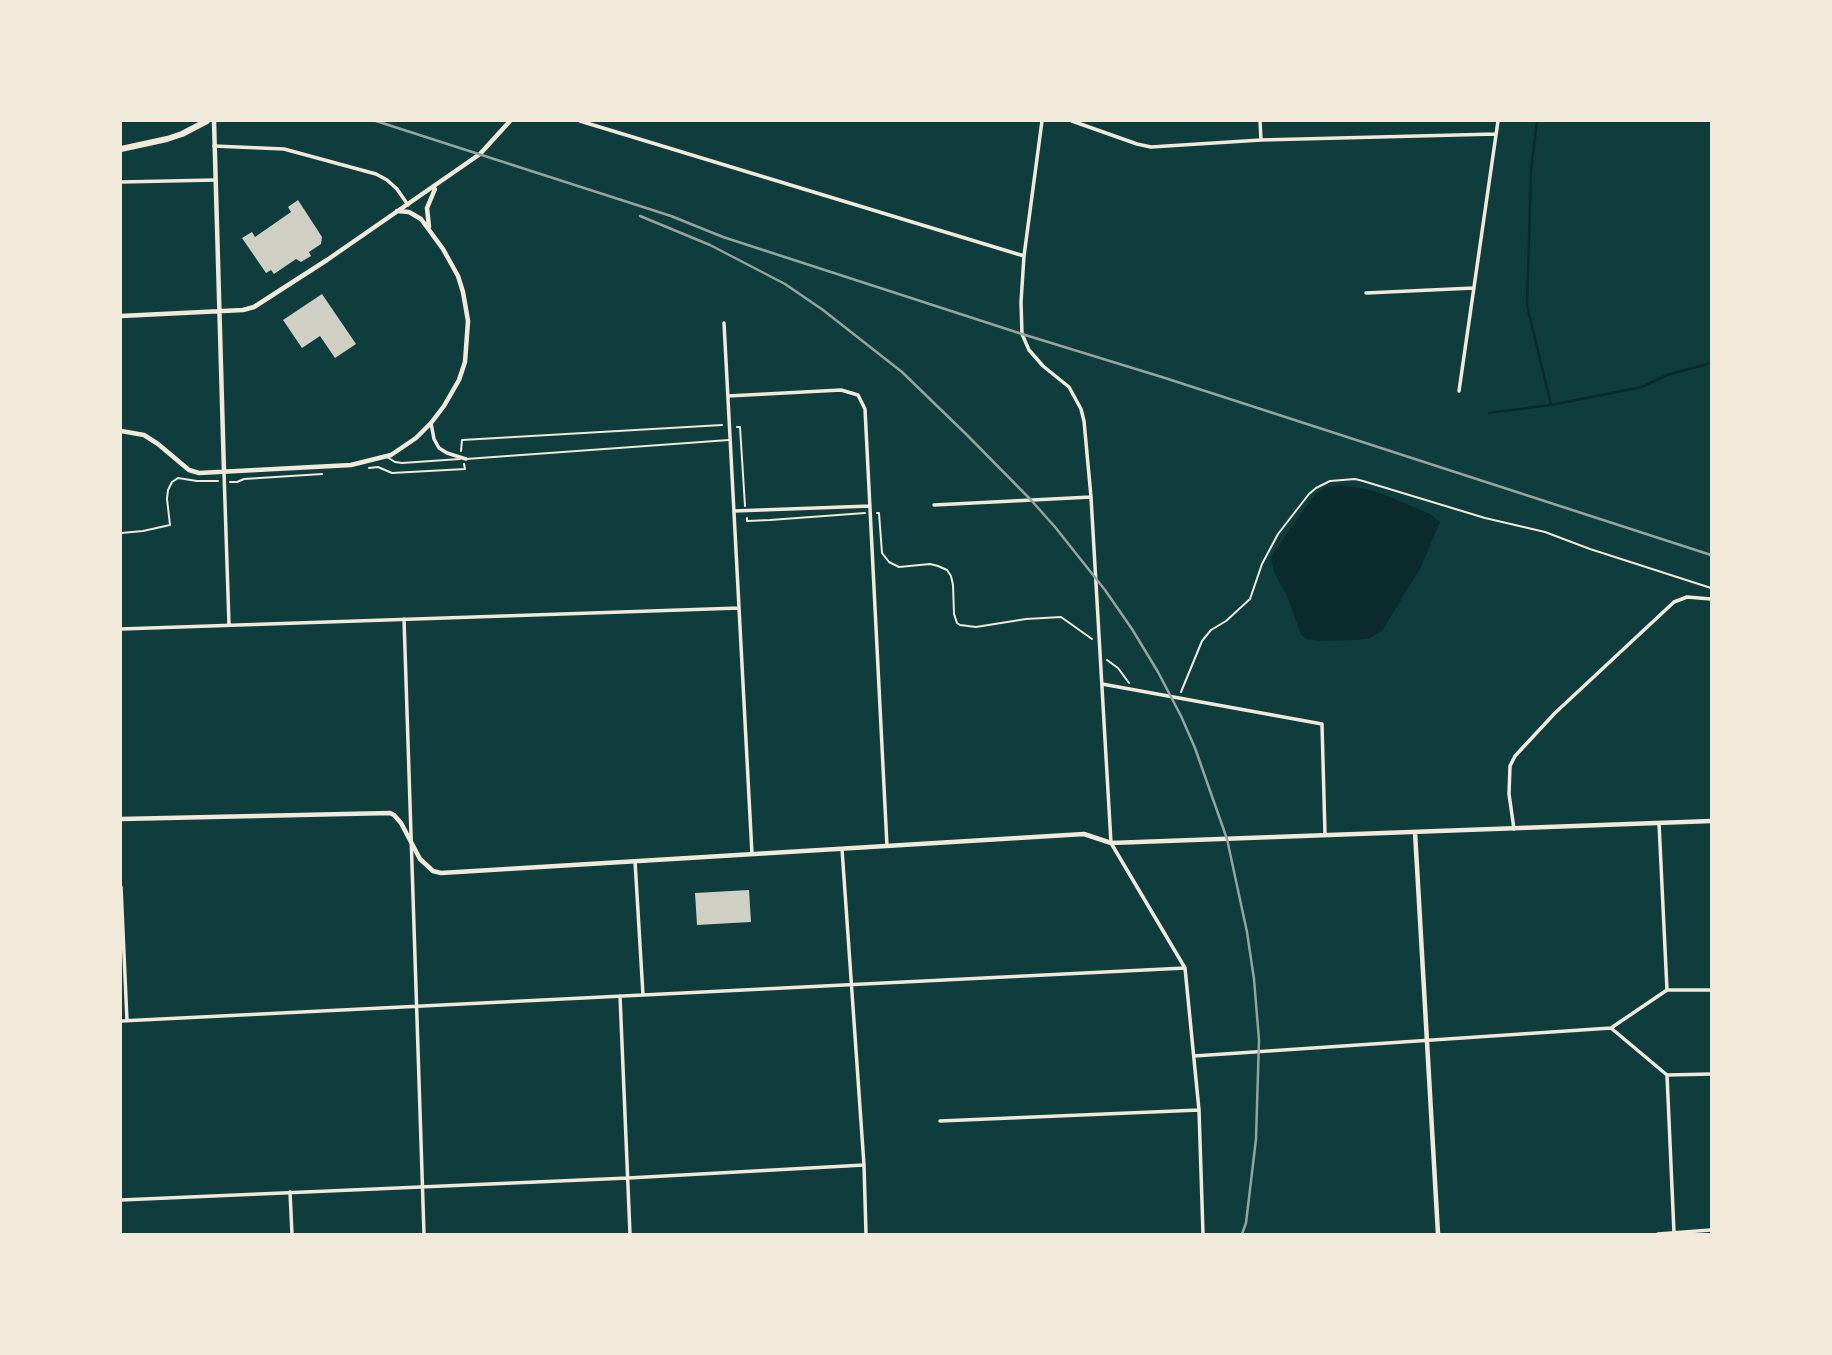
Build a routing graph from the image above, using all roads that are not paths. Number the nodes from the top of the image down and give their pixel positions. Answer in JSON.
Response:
{"nodes":[{"id":1,"x":207,"y":121,"type":"edge"},
{"id":2,"x":214,"y":121,"type":"edge"},
{"id":3,"x":510,"y":121,"type":"edge"},
{"id":4,"x":580,"y":121,"type":"edge"},
{"id":5,"x":1042,"y":121,"type":"edge"},
{"id":6,"x":1072,"y":121,"type":"edge"},
{"id":7,"x":1260,"y":121,"type":"edge"},
{"id":8,"x":1498,"y":121,"type":"edge"},
{"id":9,"x":1496,"y":134,"type":"junction"},
{"id":10,"x":1261,"y":140,"type":"junction"},
{"id":11,"x":214,"y":146,"type":"junction"},
{"id":12,"x":121,"y":149,"type":"edge"},
{"id":13,"x":215,"y":180,"type":"junction"},
{"id":14,"x":121,"y":183,"type":"edge"},
{"id":15,"x":439,"y":183,"type":"junction"},
{"id":16,"x":408,"y":205,"type":"junction"},
{"id":17,"x":397,"y":211,"type":"junction"},
{"id":18,"x":429,"y":228,"type":"junction"},
{"id":19,"x":1024,"y":256,"type":"junction"},
{"id":20,"x":1474,"y":288,"type":"junction"},
{"id":21,"x":1366,"y":293,"type":"dead end"},
{"id":22,"x":219,"y":311,"type":"junction"},
{"id":23,"x":121,"y":316,"type":"edge"},
{"id":24,"x":724,"y":323,"type":"dead end"},
{"id":25,"x":1460,"y":391,"type":"dead end"},
{"id":26,"x":728,"y":396,"type":"junction"},
{"id":27,"x":431,"y":423,"type":"junction"},
{"id":28,"x":121,"y":431,"type":"edge"},
{"id":29,"x":730,"y":440,"type":"junction"},
{"id":30,"x":387,"y":456,"type":"junction"},
{"id":31,"x":464,"y":458,"type":"junction"},
{"id":32,"x":224,"y":472,"type":"junction"},
{"id":33,"x":1091,"y":497,"type":"junction"},
{"id":34,"x":934,"y":505,"type":"dead end"},
{"id":35,"x":870,"y":506,"type":"junction"},
{"id":36,"x":734,"y":512,"type":"junction"},
{"id":37,"x":1711,"y":599,"type":"edge"},
{"id":38,"x":739,"y":608,"type":"junction"},
{"id":39,"x":404,"y":619,"type":"junction"},
{"id":40,"x":229,"y":625,"type":"junction"},
{"id":41,"x":121,"y":629,"type":"edge"},
{"id":42,"x":1102,"y":684,"type":"junction"},
{"id":43,"x":121,"y":819,"type":"edge"},
{"id":44,"x":1711,"y":821,"type":"edge"},
{"id":45,"x":1659,"y":823,"type":"junction"},
{"id":46,"x":1514,"y":829,"type":"junction"},
{"id":47,"x":1415,"y":832,"type":"junction"},
{"id":48,"x":1325,"y":835,"type":"junction"},
{"id":49,"x":411,"y":842,"type":"junction"},
{"id":50,"x":1111,"y":843,"type":"junction"},
{"id":51,"x":887,"y":846,"type":"junction"},
{"id":52,"x":842,"y":849,"type":"junction"},
{"id":53,"x":752,"y":854,"type":"junction"},
{"id":54,"x":635,"y":861,"type":"junction"},
{"id":55,"x":121,"y":887,"type":"edge"},
{"id":56,"x":1185,"y":968,"type":"junction"},
{"id":57,"x":851,"y":985,"type":"junction"},
{"id":58,"x":1667,"y":990,"type":"junction"},
{"id":59,"x":1711,"y":990,"type":"edge"},
{"id":60,"x":643,"y":995,"type":"junction"},
{"id":61,"x":620,"y":996,"type":"junction"},
{"id":62,"x":416,"y":1007,"type":"junction"},
{"id":63,"x":121,"y":1021,"type":"edge"},
{"id":64,"x":127,"y":1021,"type":"junction"},
{"id":65,"x":1611,"y":1028,"type":"junction"},
{"id":66,"x":1427,"y":1040,"type":"junction"},
{"id":67,"x":1194,"y":1056,"type":"junction"},
{"id":68,"x":1711,"y":1074,"type":"edge"},
{"id":69,"x":1667,"y":1075,"type":"junction"},
{"id":70,"x":1199,"y":1110,"type":"junction"},
{"id":71,"x":940,"y":1121,"type":"dead end"},
{"id":72,"x":864,"y":1165,"type":"junction"},
{"id":73,"x":628,"y":1178,"type":"junction"},
{"id":74,"x":422,"y":1186,"type":"junction"},
{"id":75,"x":290,"y":1192,"type":"junction"},
{"id":76,"x":121,"y":1200,"type":"edge"},
{"id":77,"x":1711,"y":1230,"type":"edge"},
{"id":78,"x":1674,"y":1233,"type":"edge"},
{"id":79,"x":292,"y":1234,"type":"edge"},
{"id":80,"x":424,"y":1234,"type":"edge"},
{"id":81,"x":630,"y":1234,"type":"edge"},
{"id":82,"x":866,"y":1234,"type":"edge"},
{"id":83,"x":1203,"y":1234,"type":"edge"},
{"id":84,"x":1438,"y":1234,"type":"edge"},
{"id":85,"x":1658,"y":1234,"type":"edge"}],
"edges":[{"from":1,"to":12,"type":"highway"},
{"from":2,"to":11,"type":"street"},
{"from":3,"to":15,"type":"street"},
{"from":4,"to":19,"type":"street"},
{"from":5,"to":19,"type":"street"},
{"from":6,"to":10,"type":"street"},
{"from":7,"to":10,"type":"street"},
{"from":8,"to":9,"type":"street"},
{"from":9,"to":10,"type":"street"},
{"from":9,"to":20,"type":"street"},
{"from":11,"to":13,"type":"street"},
{"from":11,"to":16,"type":"street"},
{"from":13,"to":14,"type":"street"},
{"from":13,"to":22,"type":"street"},
{"from":15,"to":16,"type":"street"},
{"from":15,"to":18,"type":"street"},
{"from":16,"to":17,"type":"street"},
{"from":17,"to":18,"type":"street"},
{"from":17,"to":22,"type":"street"},
{"from":18,"to":27,"type":"street"},
{"from":19,"to":33,"type":"street"},
{"from":20,"to":21,"type":"street"},
{"from":20,"to":25,"type":"street"},
{"from":22,"to":23,"type":"street"},
{"from":22,"to":32,"type":"street"},
{"from":24,"to":26,"type":"street"},
{"from":26,"to":29,"type":"street"},
{"from":26,"to":35,"type":"street"},
{"from":27,"to":30,"type":"street"},
{"from":27,"to":31,"type":"street"},
{"from":28,"to":32,"type":"street"},
{"from":29,"to":31,"type":"lane"},
{"from":29,"to":36,"type":"street"},
{"from":30,"to":31,"type":"lane"},
{"from":30,"to":32,"type":"street"},
{"from":32,"to":40,"type":"street"},
{"from":33,"to":34,"type":"street"},
{"from":33,"to":42,"type":"street"},
{"from":35,"to":36,"type":"street"},
{"from":35,"to":51,"type":"street"},
{"from":36,"to":38,"type":"street"},
{"from":37,"to":46,"type":"street"},
{"from":38,"to":39,"type":"street"},
{"from":38,"to":53,"type":"street"},
{"from":39,"to":40,"type":"street"},
{"from":39,"to":49,"type":"street"},
{"from":40,"to":41,"type":"street"},
{"from":42,"to":48,"type":"street"},
{"from":42,"to":50,"type":"street"},
{"from":43,"to":49,"type":"street"},
{"from":44,"to":45,"type":"street"},
{"from":45,"to":46,"type":"street"},
{"from":45,"to":58,"type":"street"},
{"from":46,"to":47,"type":"street"},
{"from":47,"to":48,"type":"street"},
{"from":47,"to":66,"type":"street"},
{"from":48,"to":50,"type":"street"},
{"from":49,"to":54,"type":"street"},
{"from":49,"to":62,"type":"street"},
{"from":50,"to":51,"type":"street"},
{"from":50,"to":56,"type":"street"},
{"from":51,"to":52,"type":"street"},
{"from":52,"to":53,"type":"street"},
{"from":52,"to":57,"type":"street"},
{"from":53,"to":54,"type":"street"},
{"from":54,"to":60,"type":"street"},
{"from":55,"to":64,"type":"street"},
{"from":56,"to":57,"type":"street"},
{"from":56,"to":67,"type":"street"},
{"from":57,"to":60,"type":"street"},
{"from":57,"to":72,"type":"street"},
{"from":58,"to":59,"type":"street"},
{"from":58,"to":65,"type":"street"},
{"from":60,"to":61,"type":"street"},
{"from":61,"to":62,"type":"street"},
{"from":61,"to":73,"type":"street"},
{"from":62,"to":64,"type":"street"},
{"from":62,"to":74,"type":"street"},
{"from":63,"to":64,"type":"street"},
{"from":65,"to":66,"type":"street"},
{"from":65,"to":69,"type":"street"},
{"from":66,"to":67,"type":"street"},
{"from":66,"to":84,"type":"street"},
{"from":67,"to":70,"type":"street"},
{"from":68,"to":69,"type":"street"},
{"from":69,"to":78,"type":"street"},
{"from":70,"to":71,"type":"street"},
{"from":70,"to":83,"type":"street"},
{"from":72,"to":73,"type":"street"},
{"from":72,"to":82,"type":"street"},
{"from":73,"to":74,"type":"street"},
{"from":73,"to":81,"type":"street"},
{"from":74,"to":75,"type":"street"},
{"from":74,"to":80,"type":"street"},
{"from":75,"to":76,"type":"street"},
{"from":75,"to":79,"type":"street"},
{"from":77,"to":78,"type":"street"},
{"from":78,"to":85,"type":"street"}]}
